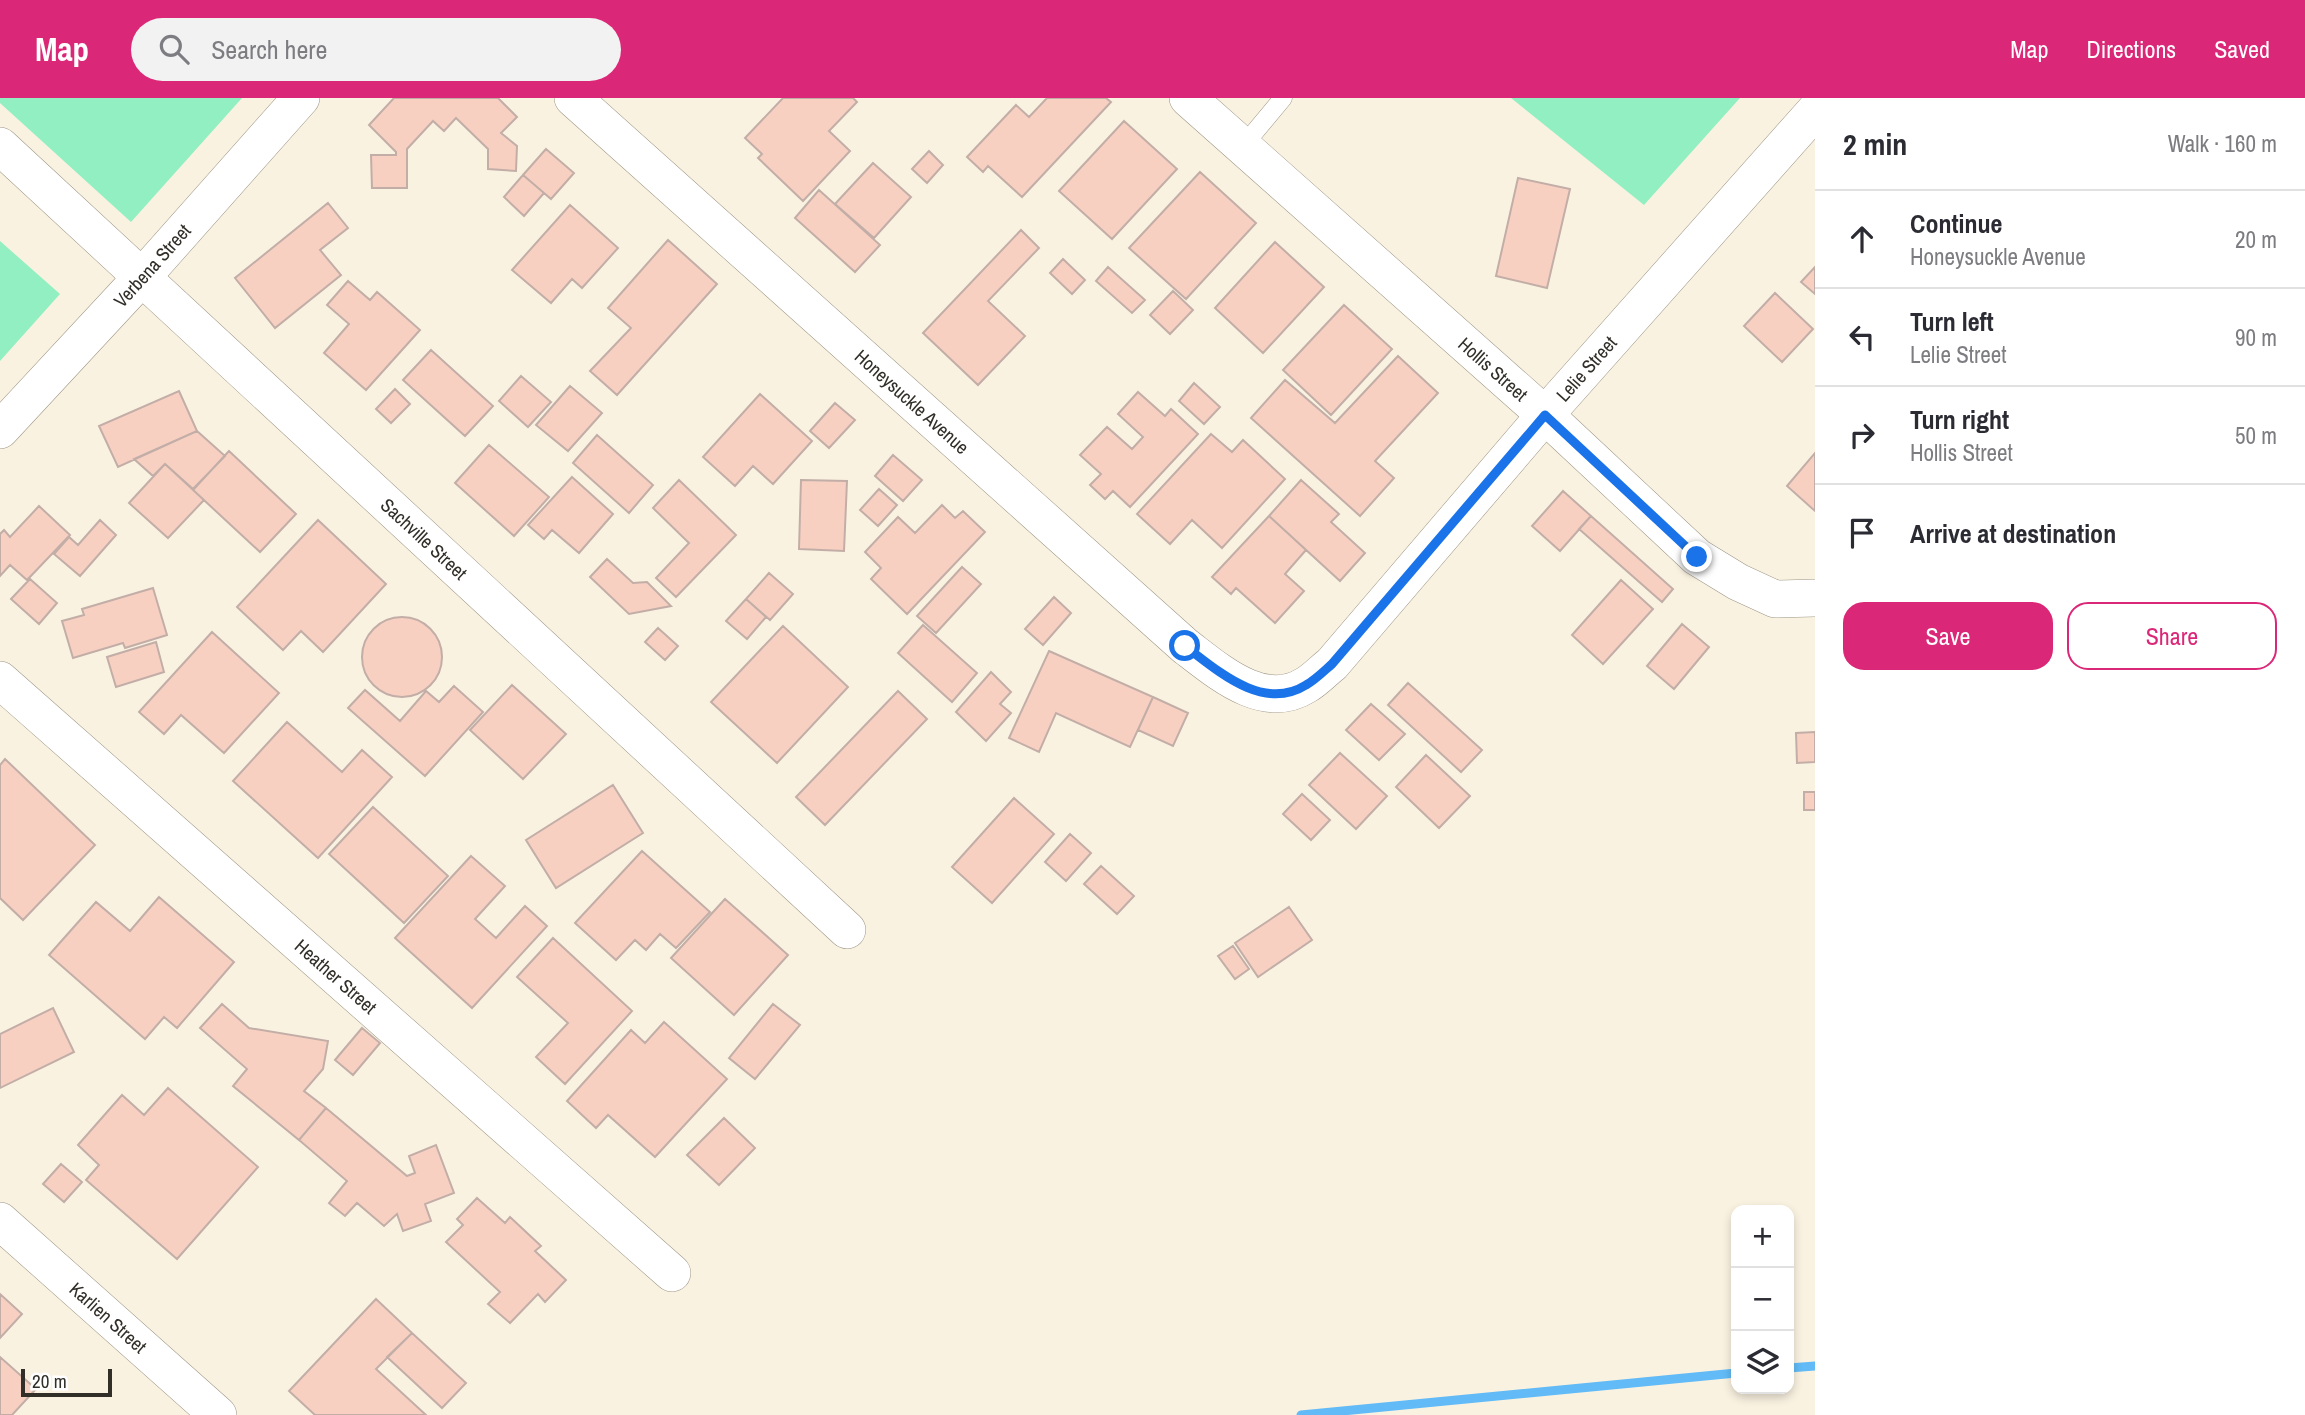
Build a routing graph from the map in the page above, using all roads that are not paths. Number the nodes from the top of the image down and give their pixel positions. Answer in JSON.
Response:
{"nodes":[{"id":1,"x":301,"y":98,"type":"edge"},
{"id":2,"x":573,"y":98,"type":"edge"},
{"id":3,"x":1188,"y":98,"type":"edge"},
{"id":4,"x":1283,"y":98,"type":"edge"},
{"id":5,"x":1815,"y":111,"type":"edge"},
{"id":6,"x":0,"y":146,"type":"edge"},
{"id":7,"x":1243,"y":146,"type":"junction"},
{"id":8,"x":143,"y":276,"type":"junction"},
{"id":9,"x":1545,"y":415,"type":"junction"},
{"id":10,"x":0,"y":430,"type":"edge"},
{"id":11,"x":1815,"y":598,"type":"edge"},
{"id":12,"x":0,"y":680,"type":"edge"},
{"id":13,"x":1259,"y":693,"type":"joint"},
{"id":14,"x":847,"y":930,"type":"dead end"},
{"id":15,"x":0,"y":1221,"type":"edge"},
{"id":16,"x":672,"y":1273,"type":"dead end"},
{"id":17,"x":218,"y":1415,"type":"edge"}],
"edges":[{"from":1,"to":8,"type":"street","name":"Verbena Street"},
{"from":2,"to":13,"type":"street","name":"Honeysuckle Avenue"},
{"from":3,"to":7,"type":"street","name":"Hollis Street"},
{"from":4,"to":7,"type":"lane"},
{"from":5,"to":9,"type":"street","name":"Lelie Street"},
{"from":6,"to":8,"type":"street","name":"Sachville Street"},
{"from":7,"to":9,"type":"street","name":"Hollis Street"},
{"from":8,"to":10,"type":"street","name":"Verbena Street"},
{"from":8,"to":14,"type":"street","name":"Sachville Street"},
{"from":9,"to":11,"type":"street","name":"Hollis Street"},
{"from":9,"to":13,"type":"street","name":"Lelie Street"},
{"from":12,"to":16,"type":"street","name":"Heather Street"},
{"from":15,"to":17,"type":"street","name":"Karlien Street"}]}
